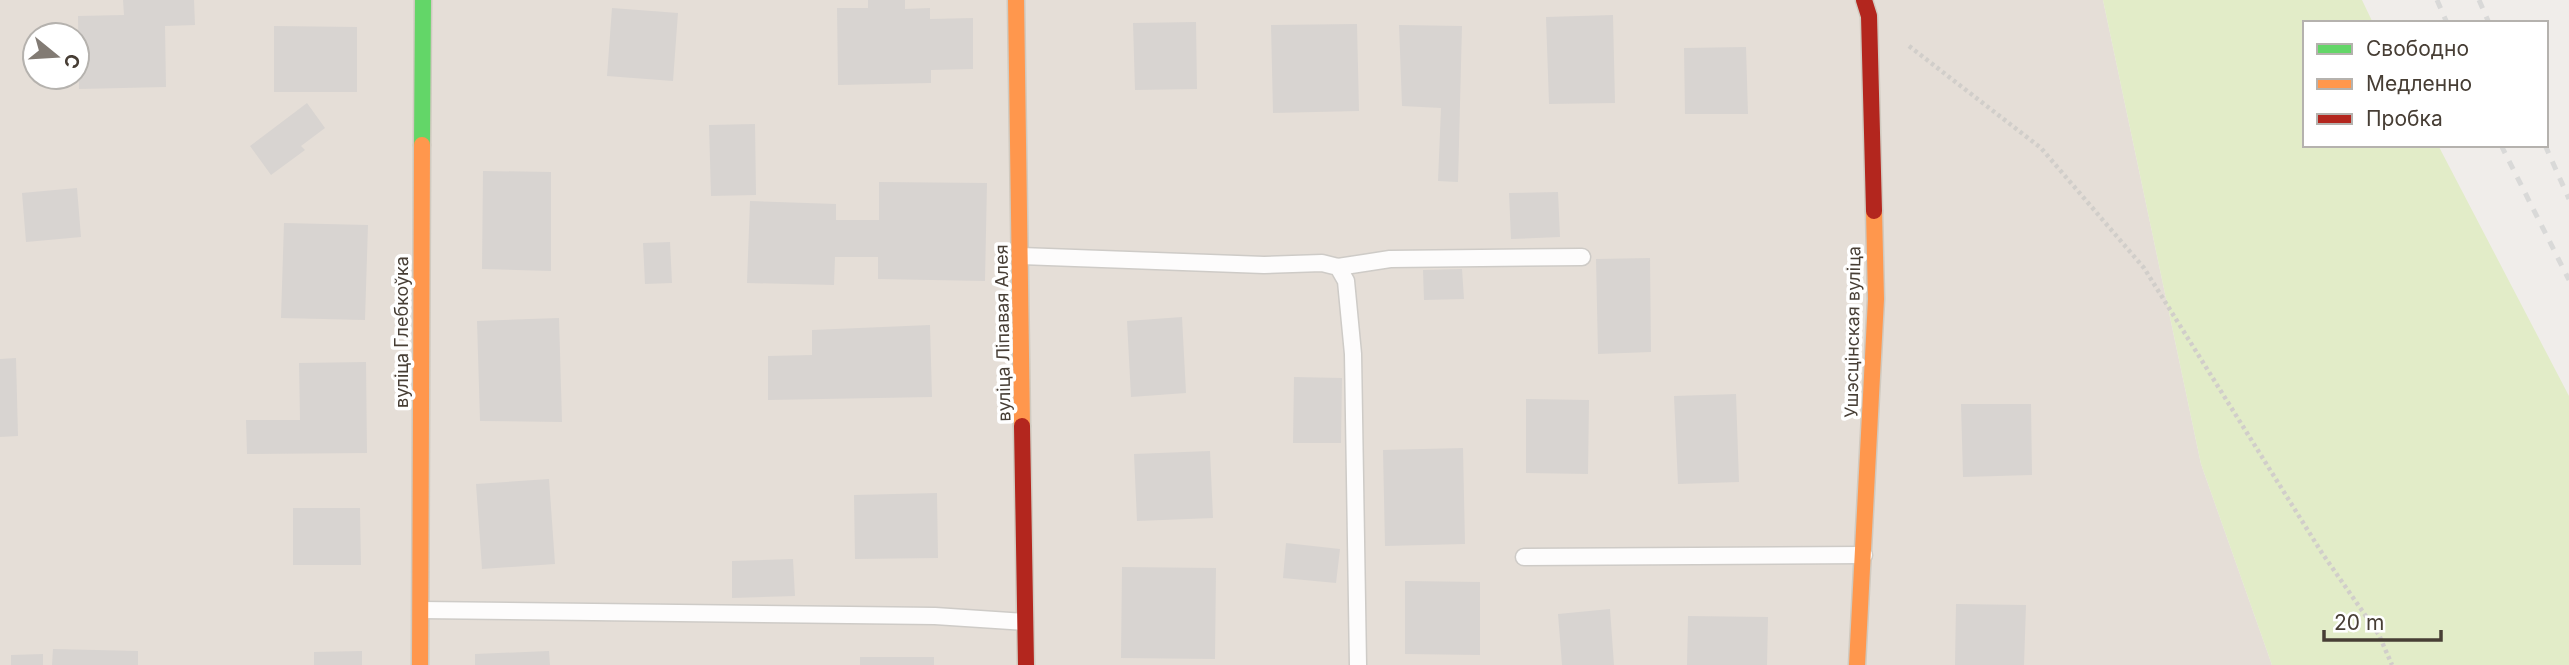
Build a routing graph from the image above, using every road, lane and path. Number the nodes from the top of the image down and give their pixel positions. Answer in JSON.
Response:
{"nodes":[{"id":1,"x":422,"y":0,"type":"edge"},
{"id":2,"x":1016,"y":0,"type":"edge"},
{"id":3,"x":1866,"y":8,"type":"edge"},
{"id":4,"x":1021,"y":256,"type":"junction"},
{"id":5,"x":1582,"y":257,"type":"dead end"},
{"id":6,"x":1338,"y":268,"type":"junction"},
{"id":7,"x":1864,"y":555,"type":"junction"},
{"id":8,"x":1524,"y":557,"type":"dead end"},
{"id":9,"x":421,"y":610,"type":"junction"},
{"id":10,"x":1027,"y":622,"type":"junction"},
{"id":11,"x":420,"y":665,"type":"edge"},
{"id":12,"x":1027,"y":665,"type":"edge"},
{"id":13,"x":1358,"y":665,"type":"edge"},
{"id":14,"x":1857,"y":665,"type":"edge"},
{"id":15,"x":2392,"y":665,"type":"edge"}],
"edges":[{"from":1,"to":9,"type":"street","name":"вуліца Глебкоўка"},
{"from":2,"to":4,"type":"street","name":"вуліца Ліпавая Алея"},
{"from":3,"to":7,"type":"street","name":"Ушэсцінская вуліца"},
{"from":3,"to":15,"type":"path"},
{"from":4,"to":6,"type":"lane"},
{"from":4,"to":10,"type":"street","name":"вуліца Ліпавая Алея"},
{"from":5,"to":6,"type":"lane"},
{"from":6,"to":13,"type":"lane"},
{"from":7,"to":8,"type":"lane"},
{"from":7,"to":14,"type":"street","name":"Ушэсцінская вуліца"},
{"from":9,"to":10,"type":"lane"},
{"from":9,"to":11,"type":"street","name":"вуліца Глебкоўка"},
{"from":10,"to":12,"type":"street","name":"вуліца Ліпавая Алея"}]}
